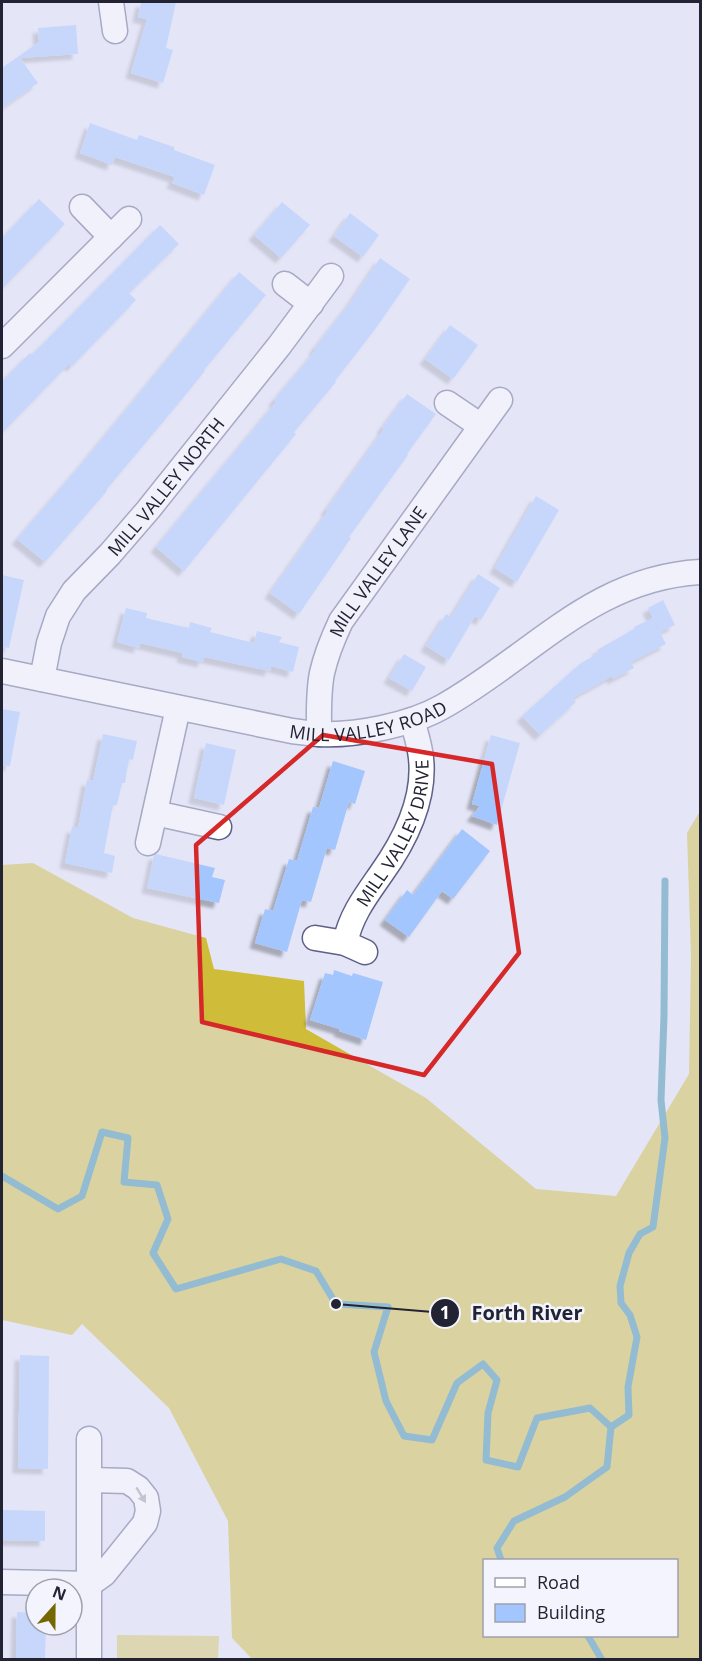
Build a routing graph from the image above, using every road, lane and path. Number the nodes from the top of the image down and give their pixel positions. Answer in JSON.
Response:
{"nodes":[{"id":1,"x":111,"y":2,"type":"edge"},
{"id":2,"x":115,"y":31,"type":"dead end"},
{"id":3,"x":82,"y":207,"type":"dead end"},
{"id":4,"x":129,"y":219,"type":"dead end"},
{"id":5,"x":111,"y":237,"type":"junction"},
{"id":6,"x":331,"y":276,"type":"dead end"},
{"id":7,"x":285,"y":284,"type":"dead end"},
{"id":8,"x":310,"y":304,"type":"junction"},
{"id":9,"x":2,"y":346,"type":"edge"},
{"id":10,"x":500,"y":400,"type":"dead end"},
{"id":11,"x":447,"y":403,"type":"dead end"},
{"id":12,"x":481,"y":426,"type":"junction"},
{"id":13,"x":700,"y":572,"type":"edge"},
{"id":14,"x":2,"y":671,"type":"edge"},
{"id":15,"x":42,"y":679,"type":"junction"},
{"id":16,"x":178,"y":708,"type":"junction"},
{"id":17,"x":412,"y":720,"type":"junction"},
{"id":18,"x":319,"y":734,"type":"junction"},
{"id":19,"x":155,"y":813,"type":"junction"},
{"id":20,"x":219,"y":827,"type":"dead end"},
{"id":21,"x":148,"y":843,"type":"dead end"},
{"id":22,"x":315,"y":938,"type":"dead end"},
{"id":23,"x":89,"y":1439,"type":"dead end"},
{"id":24,"x":90,"y":1480,"type":"junction"},
{"id":25,"x":2,"y":1582,"type":"edge"},
{"id":26,"x":90,"y":1584,"type":"junction"},
{"id":27,"x":89,"y":1659,"type":"edge"}],
"edges":[{"from":1,"to":2,"type":"street"},
{"from":3,"to":5,"type":"street"},
{"from":4,"to":5,"type":"street"},
{"from":5,"to":9,"type":"street"},
{"from":6,"to":8,"type":"street","name":"MILL VALLEY NORTH"},
{"from":7,"to":8,"type":"street"},
{"from":8,"to":15,"type":"street","name":"MILL VALLEY NORTH"},
{"from":10,"to":12,"type":"street","name":"MILL VALLEY LANE"},
{"from":11,"to":12,"type":"street"},
{"from":12,"to":18,"type":"street","name":"MILL VALLEY LANE"},
{"from":13,"to":17,"type":"street","name":"MILL VALLEY ROAD"},
{"from":14,"to":15,"type":"street","name":"MILL VALLEY ROAD"},
{"from":15,"to":16,"type":"street","name":"MILL VALLEY ROAD"},
{"from":16,"to":18,"type":"street","name":"MILL VALLEY ROAD"},
{"from":16,"to":19,"type":"street"},
{"from":17,"to":18,"type":"street","name":"MILL VALLEY ROAD"},
{"from":17,"to":22,"type":"street","name":"MILL VALLEY DRIVE"},
{"from":19,"to":20,"type":"street"},
{"from":19,"to":21,"type":"street"},
{"from":23,"to":24,"type":"street"},
{"from":24,"to":26,"type":"street"},
{"from":24,"to":26,"type":"street","one_way":true},
{"from":25,"to":26,"type":"street"},
{"from":26,"to":27,"type":"street"}]}
